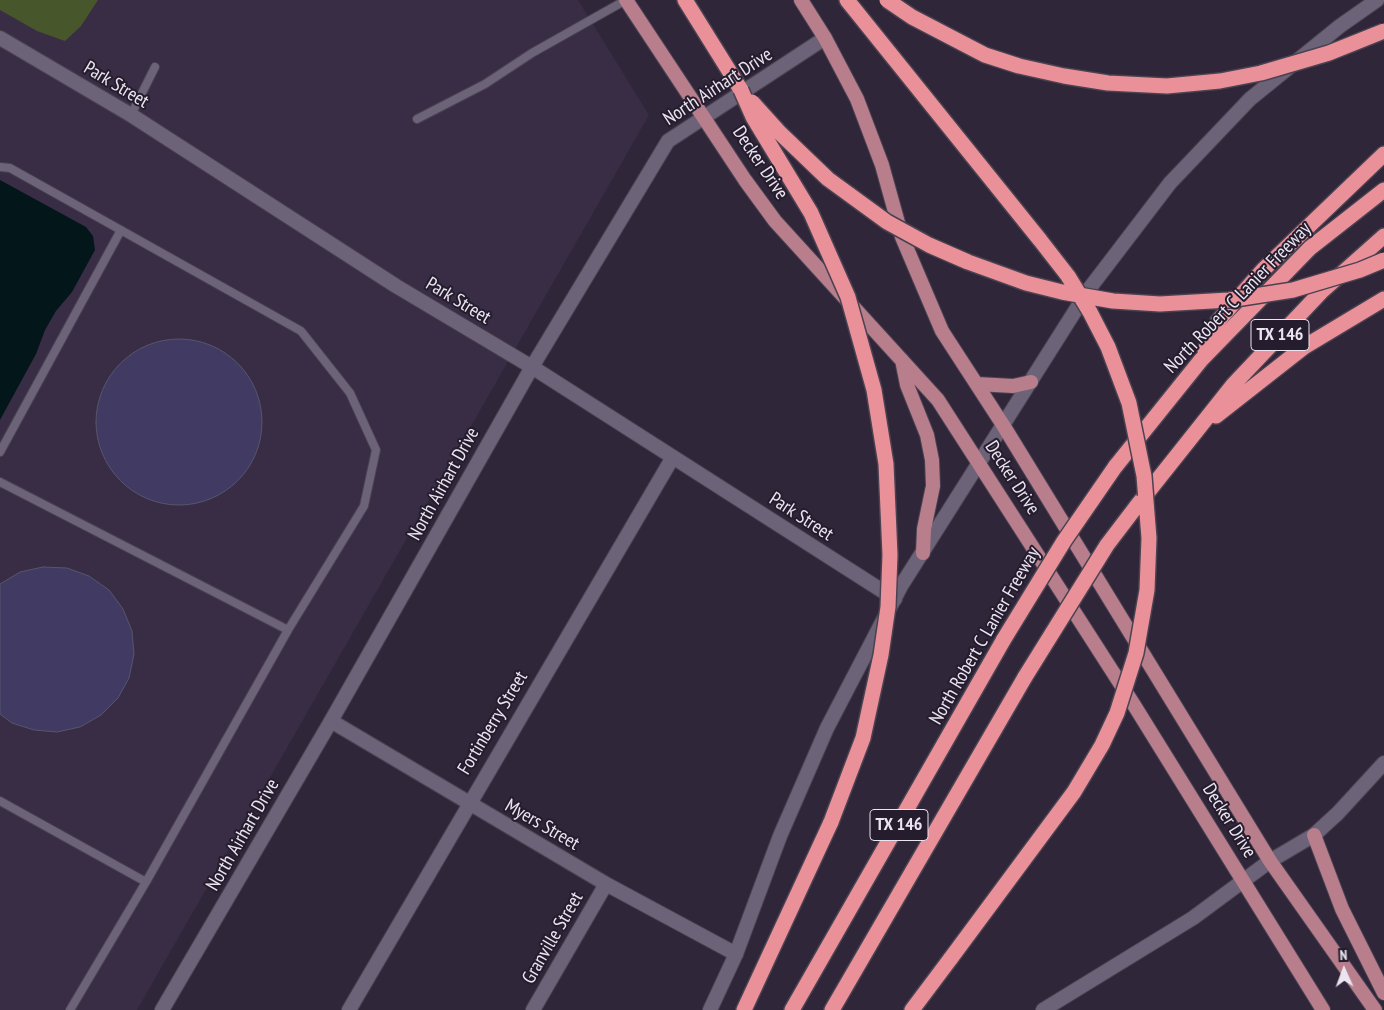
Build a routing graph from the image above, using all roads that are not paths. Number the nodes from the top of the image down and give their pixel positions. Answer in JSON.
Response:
{"nodes":[{"id":1,"x":626,"y":0,"type":"edge"},
{"id":2,"x":685,"y":0,"type":"edge"},
{"id":3,"x":801,"y":0,"type":"edge"},
{"id":4,"x":847,"y":0,"type":"edge"},
{"id":5,"x":887,"y":0,"type":"edge"},
{"id":6,"x":1377,"y":0,"type":"edge"},
{"id":7,"x":1384,"y":31,"type":"edge"},
{"id":8,"x":825,"y":38,"type":"junction"},
{"id":9,"x":1,"y":40,"type":"edge"},
{"id":10,"x":155,"y":67,"type":"dead end"},
{"id":11,"x":741,"y":90,"type":"junction"},
{"id":12,"x":131,"y":115,"type":"junction"},
{"id":13,"x":705,"y":117,"type":"junction"},
{"id":14,"x":417,"y":119,"type":"dead end"},
{"id":15,"x":1384,"y":154,"type":"edge"},
{"id":16,"x":0,"y":167,"type":"edge"},
{"id":17,"x":1384,"y":190,"type":"edge"},
{"id":18,"x":121,"y":230,"type":"junction"},
{"id":19,"x":1384,"y":236,"type":"edge"},
{"id":20,"x":1384,"y":260,"type":"edge"},
{"id":21,"x":1384,"y":298,"type":"edge"},
{"id":22,"x":901,"y":357,"type":"junction"},
{"id":23,"x":1201,"y":360,"type":"junction"},
{"id":24,"x":532,"y":367,"type":"junction"},
{"id":25,"x":1031,"y":382,"type":"junction"},
{"id":26,"x":977,"y":384,"type":"junction"},
{"id":27,"x":1003,"y":425,"type":"junction"},
{"id":28,"x":1185,"y":443,"type":"junction"},
{"id":29,"x":0,"y":452,"type":"edge"},
{"id":30,"x":672,"y":457,"type":"junction"},
{"id":31,"x":979,"y":462,"type":"junction"},
{"id":32,"x":0,"y":482,"type":"edge"},
{"id":33,"x":922,"y":552,"type":"junction"},
{"id":34,"x":895,"y":599,"type":"junction"},
{"id":35,"x":288,"y":630,"type":"junction"},
{"id":36,"x":331,"y":721,"type":"junction"},
{"id":37,"x":1384,"y":763,"type":"edge"},
{"id":38,"x":0,"y":801,"type":"edge"},
{"id":39,"x":468,"y":803,"type":"junction"},
{"id":40,"x":1314,"y":835,"type":"junction"},
{"id":41,"x":1270,"y":861,"type":"junction"},
{"id":42,"x":1243,"y":881,"type":"junction"},
{"id":43,"x":146,"y":882,"type":"junction"},
{"id":44,"x":606,"y":884,"type":"junction"},
{"id":45,"x":736,"y":954,"type":"junction"},
{"id":46,"x":1384,"y":993,"type":"edge"},
{"id":47,"x":70,"y":1010,"type":"edge"},
{"id":48,"x":162,"y":1010,"type":"edge"},
{"id":49,"x":349,"y":1010,"type":"edge"},
{"id":50,"x":533,"y":1010,"type":"edge"},
{"id":51,"x":710,"y":1010,"type":"edge"},
{"id":52,"x":744,"y":1010,"type":"edge"},
{"id":53,"x":792,"y":1010,"type":"edge"},
{"id":54,"x":832,"y":1010,"type":"edge"},
{"id":55,"x":912,"y":1010,"type":"edge"},
{"id":56,"x":1043,"y":1010,"type":"edge"},
{"id":57,"x":1323,"y":1010,"type":"edge"},
{"id":58,"x":1375,"y":1010,"type":"edge"}],
"edges":[{"from":1,"to":13,"type":"main road","name":"Decker Drive"},
{"from":1,"to":14,"type":"lane"},
{"from":2,"to":11,"type":"highway"},
{"from":3,"to":8,"type":"main road","name":"Decker Drive"},
{"from":4,"to":55,"type":"highway","bridge":true},
{"from":5,"to":7,"type":"highway","bridge":true},
{"from":6,"to":25,"type":"street"},
{"from":8,"to":13,"type":"street","name":"North Airhart Drive"},
{"from":8,"to":26,"type":"main road","name":"Decker Drive"},
{"from":9,"to":12,"type":"street","name":"Park Street"},
{"from":10,"to":12,"type":"lane"},
{"from":11,"to":20,"type":"highway","bridge":true},
{"from":11,"to":52,"type":"highway","bridge":true},
{"from":12,"to":24,"type":"street","name":"Park Street"},
{"from":13,"to":22,"type":"main road","name":"Decker Drive"},
{"from":13,"to":24,"type":"street","name":"North Airhart Drive"},
{"from":15,"to":23,"type":"highway"},
{"from":16,"to":18,"type":"lane"},
{"from":17,"to":23,"type":"highway","name":"North Robert C Lanier Freeway","number":"TX 146"},
{"from":18,"to":29,"type":"lane"},
{"from":18,"to":35,"type":"lane"},
{"from":19,"to":28,"type":"highway","number":"TX 146"},
{"from":21,"to":28,"type":"highway"},
{"from":22,"to":31,"type":"main road","name":"Decker Drive"},
{"from":22,"to":33,"type":"main road"},
{"from":23,"to":53,"type":"highway","name":"North Robert C Lanier Freeway","number":"TX 146","bridge":true},
{"from":24,"to":30,"type":"street","name":"Park Street"},
{"from":24,"to":36,"type":"street","name":"North Airhart Drive"},
{"from":25,"to":26,"type":"main road"},
{"from":25,"to":27,"type":"street"},
{"from":26,"to":27,"type":"main road","name":"Decker Drive"},
{"from":27,"to":31,"type":"street"},
{"from":27,"to":41,"type":"main road","name":"Decker Drive"},
{"from":28,"to":54,"type":"highway","number":"TX 146","bridge":true},
{"from":30,"to":34,"type":"street","name":"Park Street"},
{"from":30,"to":39,"type":"street","name":"Fortinberry Street"},
{"from":31,"to":33,"type":"street"},
{"from":31,"to":42,"type":"main road","name":"Decker Drive"},
{"from":32,"to":35,"type":"lane"},
{"from":33,"to":34,"type":"street"},
{"from":34,"to":45,"type":"street"},
{"from":35,"to":43,"type":"lane"},
{"from":36,"to":39,"type":"street","name":"Myers Street"},
{"from":36,"to":48,"type":"street","name":"North Airhart Drive"},
{"from":37,"to":40,"type":"street"},
{"from":38,"to":43,"type":"lane"},
{"from":39,"to":44,"type":"street","name":"Myers Street"},
{"from":39,"to":49,"type":"street","name":"Fortinberry Street"},
{"from":40,"to":41,"type":"street"},
{"from":40,"to":46,"type":"main road"},
{"from":41,"to":42,"type":"street"},
{"from":41,"to":58,"type":"main road","name":"Decker Drive"},
{"from":42,"to":56,"type":"street"},
{"from":42,"to":57,"type":"main road","name":"Decker Drive"},
{"from":43,"to":47,"type":"lane"},
{"from":44,"to":45,"type":"street","name":"Myers Street"},
{"from":44,"to":50,"type":"street","name":"Granville Street"},
{"from":45,"to":51,"type":"street"}]}
